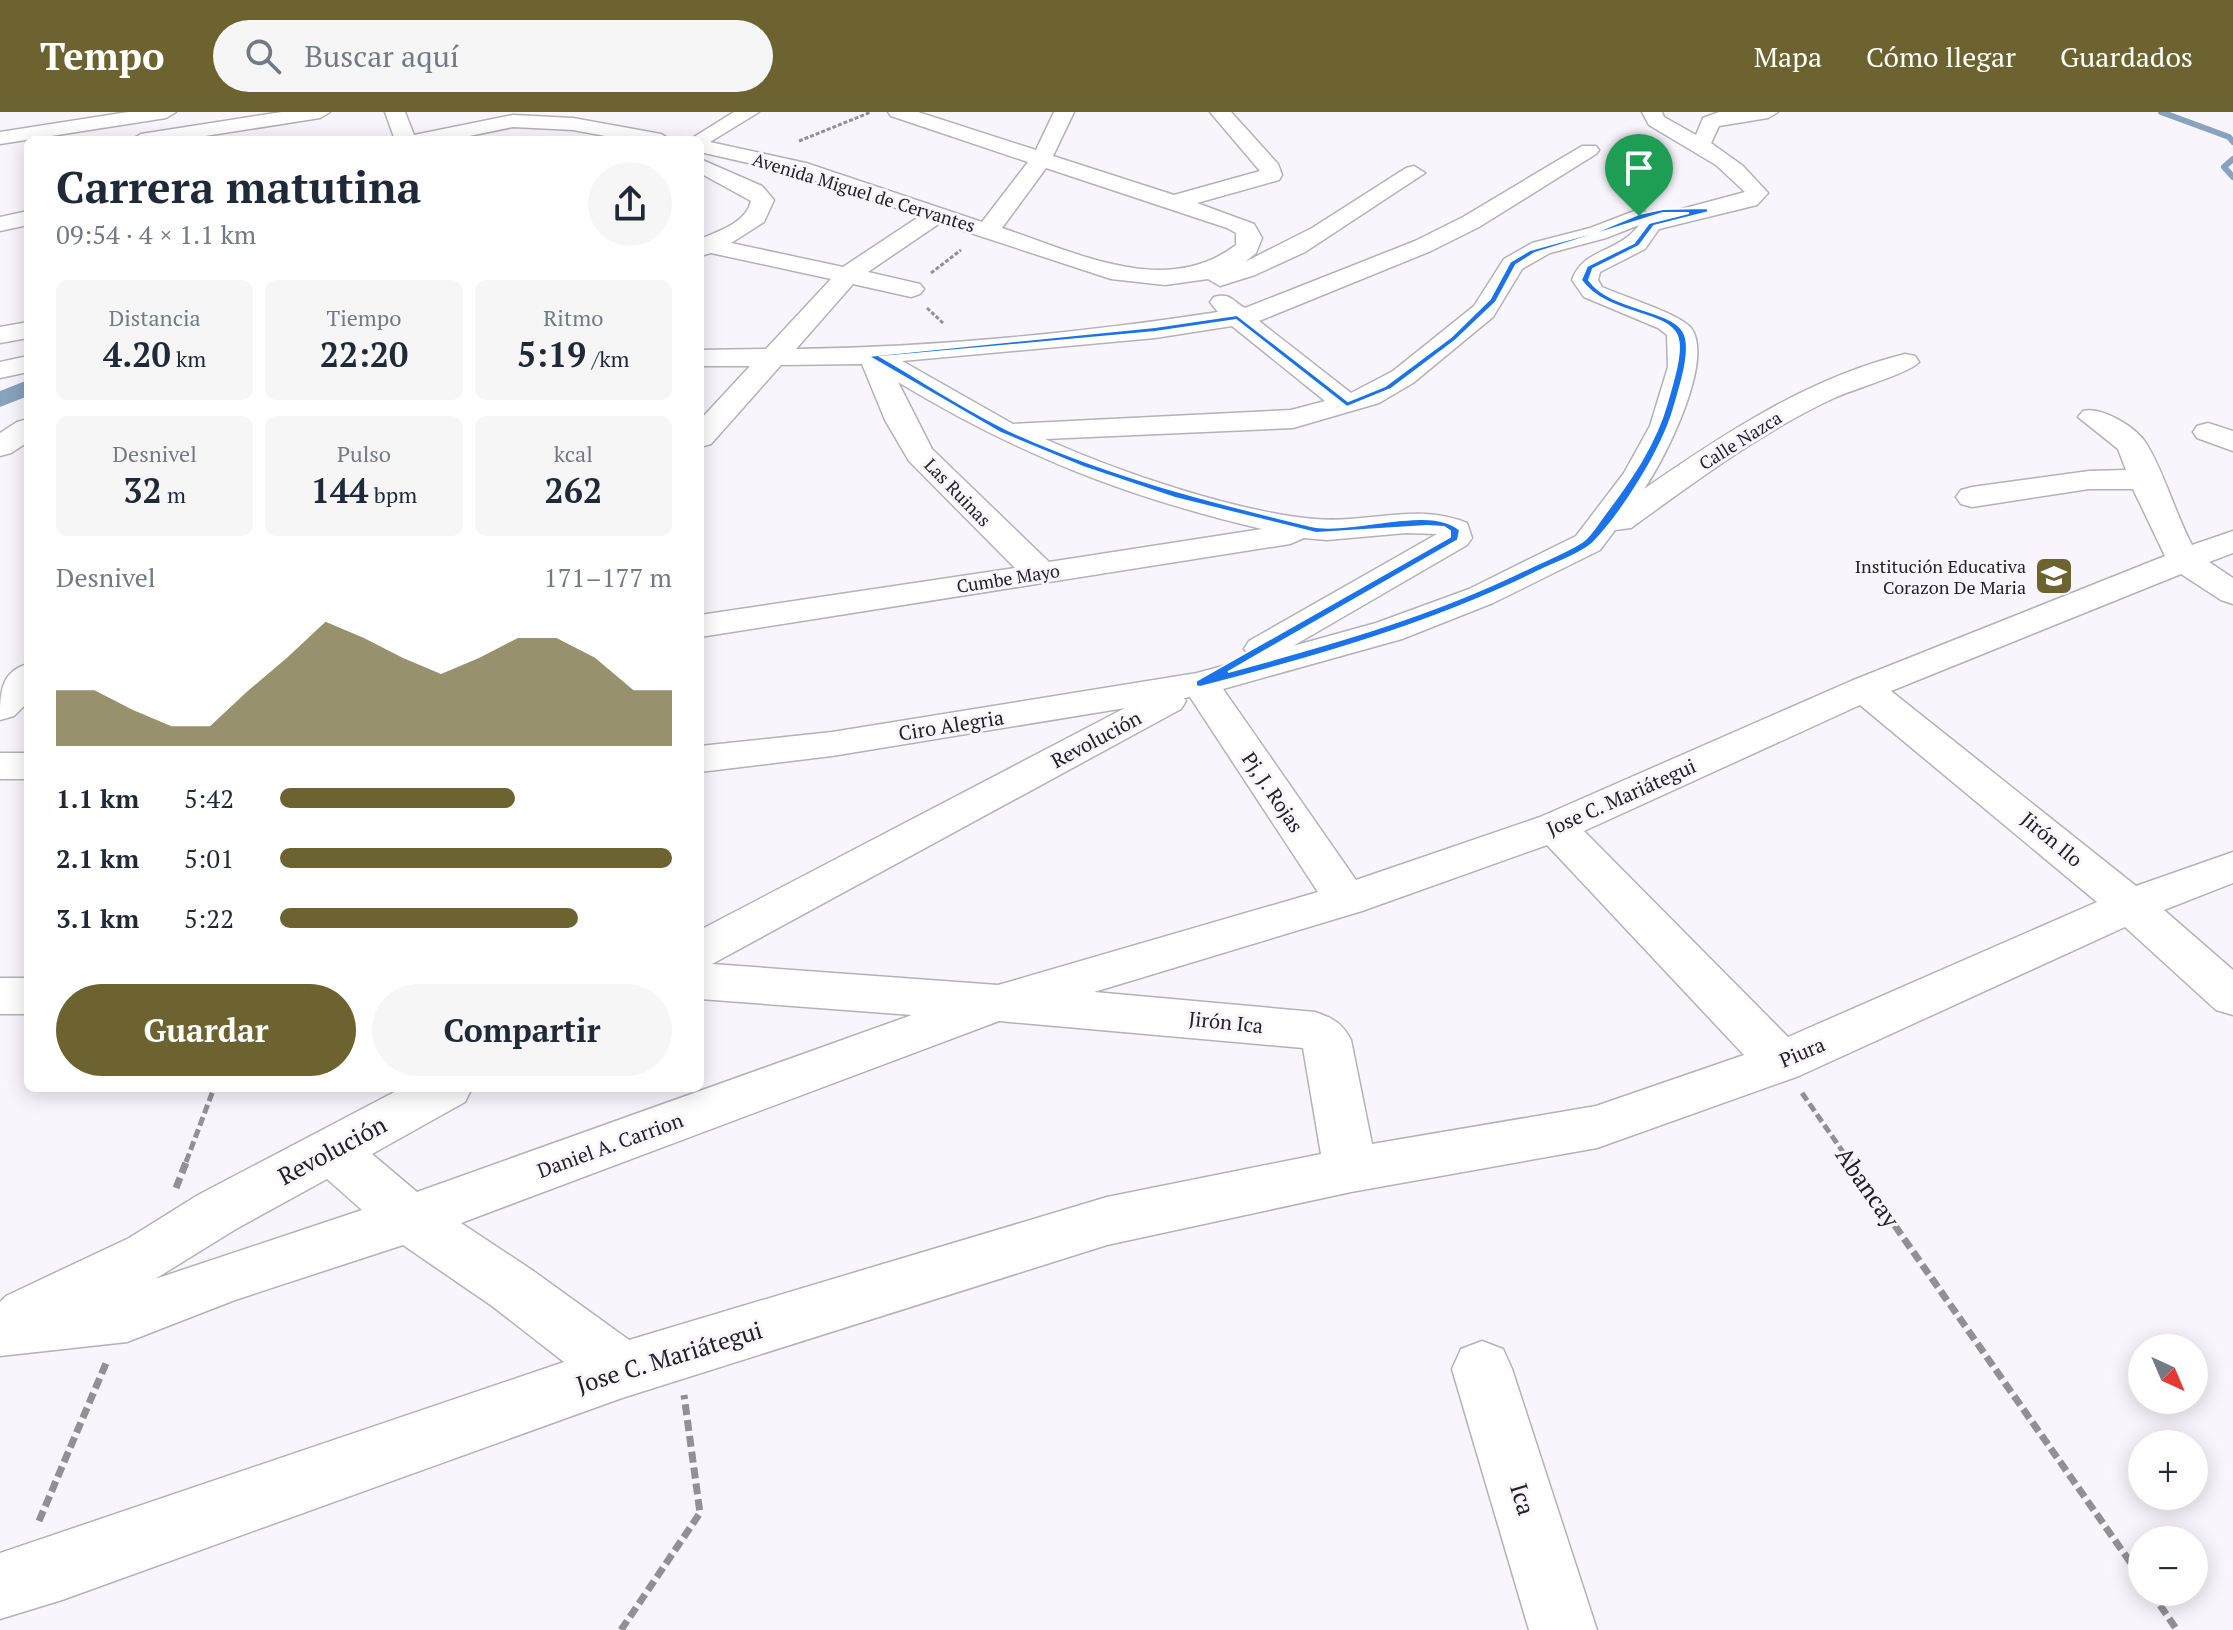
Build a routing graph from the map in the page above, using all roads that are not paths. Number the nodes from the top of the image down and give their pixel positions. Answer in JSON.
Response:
{"nodes":[{"id":1,"x":166,"y":112,"type":"edge"},
{"id":2,"x":320,"y":112,"type":"edge"},
{"id":3,"x":395,"y":112,"type":"edge"},
{"id":4,"x":749,"y":112,"type":"edge"},
{"id":5,"x":898,"y":112,"type":"edge"},
{"id":6,"x":1064,"y":112,"type":"edge"},
{"id":7,"x":1220,"y":112,"type":"edge"},
{"id":8,"x":1652,"y":112,"type":"edge"},
{"id":9,"x":1768,"y":112,"type":"edge"},
{"id":10,"x":508,"y":117,"type":"edge"},
{"id":11,"x":167,"y":136,"type":"edge"},
{"id":12,"x":404,"y":136,"type":"edge"},
{"id":13,"x":435,"y":136,"type":"edge"},
{"id":14,"x":634,"y":136,"type":"edge"},
{"id":15,"x":0,"y":138,"type":"edge"},
{"id":16,"x":704,"y":140,"type":"edge"},
{"id":17,"x":1699,"y":143,"type":"junction"},
{"id":18,"x":704,"y":144,"type":"edge"},
{"id":19,"x":1589,"y":150,"type":"dead end"},
{"id":20,"x":1039,"y":158,"type":"junction"},
{"id":21,"x":704,"y":167,"type":"edge"},
{"id":22,"x":1414,"y":173,"type":"dead end"},
{"id":23,"x":1175,"y":202,"type":"junction"},
{"id":24,"x":1707,"y":210,"type":"junction"},
{"id":25,"x":935,"y":216,"type":"junction"},
{"id":26,"x":24,"y":219,"type":"edge"},
{"id":27,"x":0,"y":224,"type":"edge"},
{"id":28,"x":988,"y":230,"type":"junction"},
{"id":29,"x":704,"y":247,"type":"edge"},
{"id":30,"x":848,"y":275,"type":"junction"},
{"id":31,"x":1193,"y":279,"type":"junction"},
{"id":32,"x":911,"y":289,"type":"road end"},
{"id":33,"x":1237,"y":317,"type":"junction"},
{"id":34,"x":24,"y":331,"type":"edge"},
{"id":35,"x":0,"y":335,"type":"edge"},
{"id":36,"x":872,"y":356,"type":"junction"},
{"id":37,"x":704,"y":358,"type":"edge"},
{"id":38,"x":771,"y":359,"type":"junction"},
{"id":39,"x":1905,"y":362,"type":"dead end"},
{"id":40,"x":24,"y":365,"type":"edge"},
{"id":41,"x":0,"y":370,"type":"edge"},
{"id":42,"x":1347,"y":404,"type":"junction"},
{"id":43,"x":2093,"y":417,"type":"dead end"},
{"id":44,"x":24,"y":431,"type":"edge"},
{"id":45,"x":1004,"y":431,"type":"junction"},
{"id":46,"x":704,"y":434,"type":"edge"},
{"id":47,"x":0,"y":447,"type":"edge"},
{"id":48,"x":2144,"y":479,"type":"junction"},
{"id":49,"x":1972,"y":497,"type":"dead end"},
{"id":50,"x":1316,"y":530,"type":"junction"},
{"id":51,"x":2233,"y":541,"type":"edge"},
{"id":52,"x":1588,"y":543,"type":"junction"},
{"id":53,"x":2184,"y":561,"type":"junction"},
{"id":54,"x":1040,"y":573,"type":"junction"},
{"id":55,"x":2233,"y":593,"type":"edge"},
{"id":56,"x":704,"y":626,"type":"edge"},
{"id":57,"x":24,"y":684,"type":"edge"},
{"id":58,"x":1200,"y":684,"type":"junction"},
{"id":59,"x":1864,"y":689,"type":"junction"},
{"id":60,"x":0,"y":708,"type":"edge"},
{"id":61,"x":704,"y":759,"type":"edge"},
{"id":62,"x":1555,"y":827,"type":"junction"},
{"id":63,"x":2233,"y":867,"type":"edge"},
{"id":64,"x":1346,"y":900,"type":"junction"},
{"id":65,"x":2132,"y":905,"type":"junction"},
{"id":66,"x":704,"y":949,"type":"edge"},
{"id":67,"x":704,"y":981,"type":"edge"},
{"id":68,"x":0,"y":996,"type":"edge"},
{"id":69,"x":24,"y":996,"type":"edge"},
{"id":70,"x":2233,"y":997,"type":"edge"},
{"id":71,"x":991,"y":1005,"type":"junction"},
{"id":72,"x":1781,"y":1062,"type":"junction"},
{"id":73,"x":440,"y":1092,"type":"edge"},
{"id":74,"x":332,"y":1151,"type":"junction"},
{"id":75,"x":1351,"y":1170,"type":"junction"},
{"id":76,"x":409,"y":1219,"type":"junction"},
{"id":77,"x":0,"y":1329,"type":"edge"},
{"id":78,"x":1482,"y":1369,"type":"dead end"},
{"id":79,"x":622,"y":1370,"type":"junction"},
{"id":80,"x":0,"y":1586,"type":"edge"},
{"id":81,"x":1563,"y":1630,"type":"edge"}],
"edges":[{"from":1,"to":15,"type":"street"},
{"from":2,"to":11,"type":"street"},
{"from":3,"to":12,"type":"street"},
{"from":4,"to":16,"type":"street"},
{"from":5,"to":20,"type":"street"},
{"from":6,"to":20,"type":"street"},
{"from":7,"to":23,"type":"street"},
{"from":8,"to":17,"type":"street"},
{"from":9,"to":17,"type":"street"},
{"from":10,"to":13,"type":"street"},
{"from":10,"to":14,"type":"street"},
{"from":17,"to":24,"type":"street"},
{"from":18,"to":25,"type":"street","name":"Avenida Miguel de Cervantes"},
{"from":19,"to":33,"type":"street"},
{"from":20,"to":23,"type":"street"},
{"from":20,"to":28,"type":"street"},
{"from":21,"to":29,"type":"street"},
{"from":22,"to":31,"type":"street"},
{"from":23,"to":31,"type":"street"},
{"from":24,"to":42,"type":"street"},
{"from":24,"to":52,"type":"street"},
{"from":25,"to":28,"type":"street","name":"Avenida Miguel de Cervantes"},
{"from":25,"to":30,"type":"street"},
{"from":26,"to":27,"type":"street"},
{"from":28,"to":31,"type":"street","name":"Avenida Miguel de Cervantes"},
{"from":29,"to":30,"type":"street"},
{"from":30,"to":32,"type":"street"},
{"from":30,"to":38,"type":"street"},
{"from":31,"to":33,"type":"street"},
{"from":33,"to":36,"type":"street"},
{"from":33,"to":42,"type":"street"},
{"from":34,"to":35,"type":"street"},
{"from":36,"to":38,"type":"street"},
{"from":36,"to":45,"type":"street"},
{"from":36,"to":54,"type":"street","name":"Las Ruinas"},
{"from":37,"to":38,"type":"street"},
{"from":38,"to":46,"type":"street"},
{"from":39,"to":52,"type":"street","name":"Calle Nazca"},
{"from":40,"to":41,"type":"street"},
{"from":42,"to":45,"type":"street"},
{"from":43,"to":48,"type":"street"},
{"from":44,"to":47,"type":"street"},
{"from":45,"to":50,"type":"street"},
{"from":48,"to":49,"type":"street"},
{"from":48,"to":53,"type":"street"},
{"from":50,"to":54,"type":"street","name":"Cumbe Mayo"},
{"from":50,"to":58,"type":"street","name":"Revolución"},
{"from":51,"to":53,"type":"street","name":"Jose C. Mariátegui"},
{"from":52,"to":58,"type":"street","name":"Calle Nazca"},
{"from":53,"to":55,"type":"street"},
{"from":53,"to":59,"type":"street","name":"Jose C. Mariátegui"},
{"from":54,"to":56,"type":"street","name":"Cumbe Mayo"},
{"from":57,"to":60,"type":"street"},
{"from":58,"to":61,"type":"street","name":"Ciro Alegria"},
{"from":58,"to":64,"type":"street","name":"Pj, J. Rojas"},
{"from":58,"to":66,"type":"street","name":"Revolución"},
{"from":59,"to":62,"type":"street","name":"Jose C. Mariátegui"},
{"from":59,"to":65,"type":"street","name":"Jirón Ilo"},
{"from":62,"to":64,"type":"street","name":"Jose C. Mariátegui"},
{"from":62,"to":72,"type":"street"},
{"from":63,"to":65,"type":"street","name":"Piura"},
{"from":64,"to":71,"type":"street","name":"Jose C. Mariátegui"},
{"from":65,"to":70,"type":"street","name":"Jirón Ilo"},
{"from":65,"to":72,"type":"street","name":"Piura"},
{"from":67,"to":71,"type":"street","name":"Jirón Ica"},
{"from":68,"to":69,"type":"street"},
{"from":71,"to":75,"type":"street","name":"Jirón Ica"},
{"from":71,"to":76,"type":"street","name":"Daniel A. Carrion"},
{"from":72,"to":75,"type":"street","name":"Piura"},
{"from":73,"to":74,"type":"street","name":"Revolución"},
{"from":74,"to":76,"type":"street"},
{"from":74,"to":77,"type":"street","name":"Revolución"},
{"from":75,"to":79,"type":"street","name":"Jose C. Mariátegui"},
{"from":76,"to":77,"type":"street","name":"Daniel A. Carrion"},
{"from":76,"to":79,"type":"street"},
{"from":78,"to":81,"type":"street","name":"Ica"},
{"from":79,"to":80,"type":"street","name":"Jose C. Mariátegui"}]}
